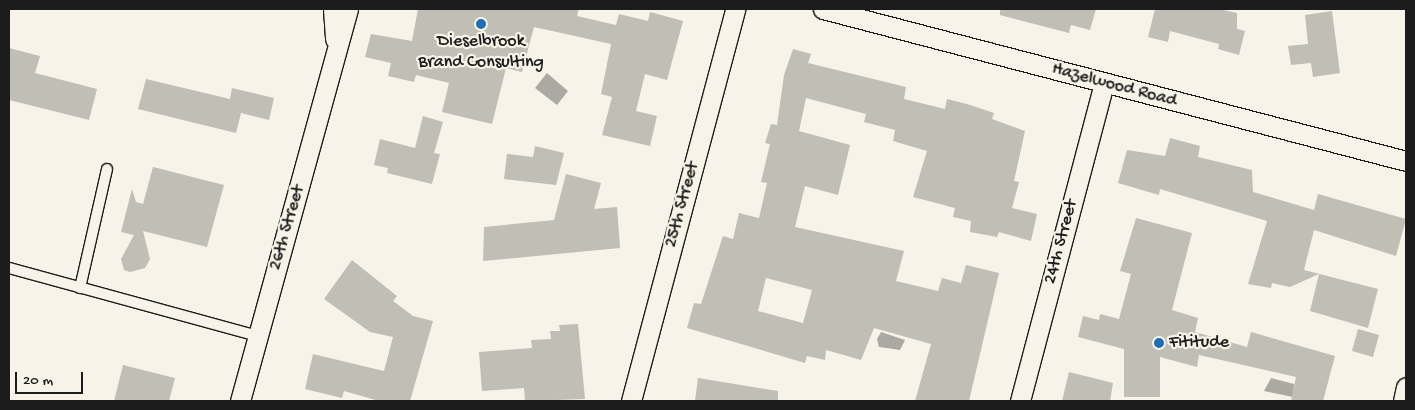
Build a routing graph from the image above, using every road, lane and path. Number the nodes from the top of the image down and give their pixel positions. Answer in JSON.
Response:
{"nodes":[{"id":1,"x":332,"y":9,"type":"edge"},
{"id":2,"x":348,"y":9,"type":"edge"},
{"id":3,"x":735,"y":9,"type":"edge"},
{"id":4,"x":823,"y":9,"type":"edge"},
{"id":5,"x":337,"y":55,"type":"junction"},
{"id":6,"x":1104,"y":83,"type":"junction"},
{"id":7,"x":1406,"y":162,"type":"edge"},
{"id":8,"x":106,"y":169,"type":"dead end"},
{"id":9,"x":9,"y":268,"type":"edge"},
{"id":10,"x":80,"y":288,"type":"junction"},
{"id":11,"x":258,"y":336,"type":"junction"},
{"id":12,"x":1406,"y":387,"type":"edge"},
{"id":13,"x":240,"y":401,"type":"edge"},
{"id":14,"x":631,"y":401,"type":"edge"},
{"id":15,"x":1020,"y":401,"type":"edge"},
{"id":16,"x":1403,"y":401,"type":"edge"}],
"edges":[{"from":1,"to":5,"type":"street","name":"26th Street"},
{"from":2,"to":5,"type":"street","name":"26th Street"},
{"from":3,"to":14,"type":"street","name":"25th Street"},
{"from":4,"to":6,"type":"street","name":"Hazelwood Road"},
{"from":5,"to":11,"type":"street","name":"26th Street"},
{"from":6,"to":7,"type":"street","name":"Hazelwood Road"},
{"from":6,"to":15,"type":"street","name":"24th Street"},
{"from":8,"to":10,"type":"lane"},
{"from":9,"to":10,"type":"lane"},
{"from":10,"to":11,"type":"lane"},
{"from":11,"to":13,"type":"street","name":"26th Street"},
{"from":12,"to":16,"type":"street"}]}
